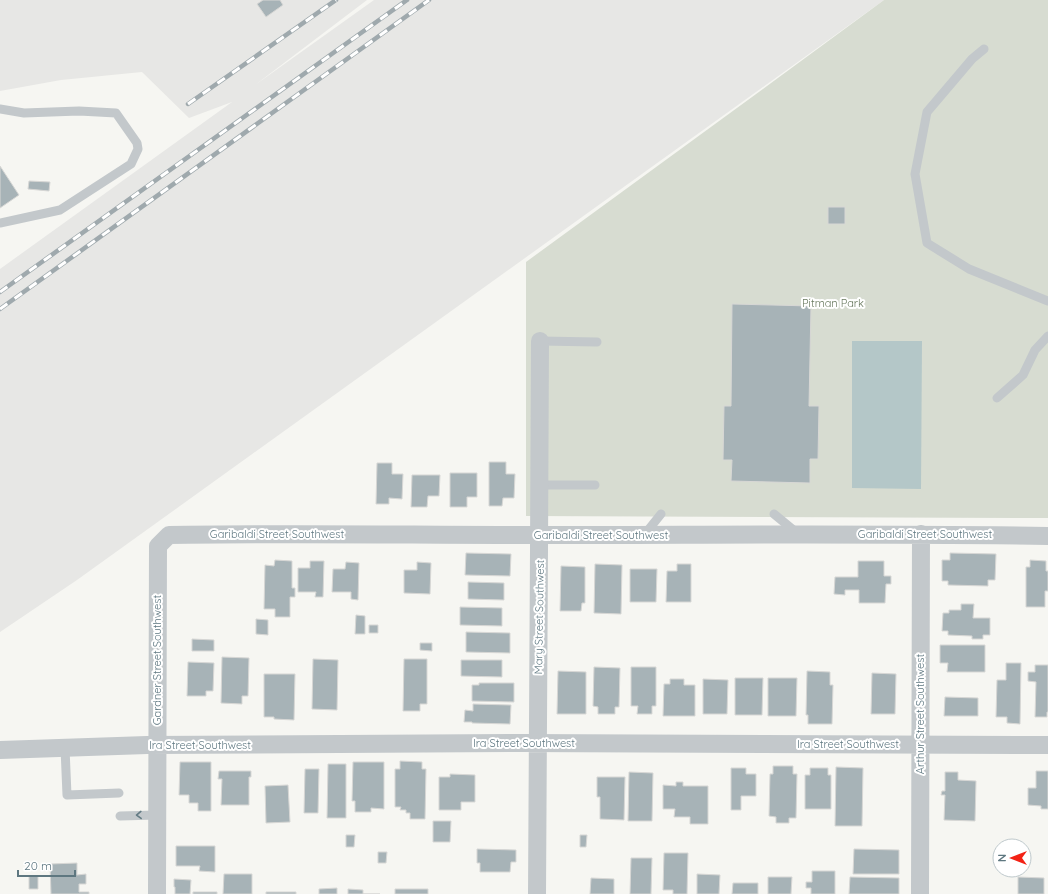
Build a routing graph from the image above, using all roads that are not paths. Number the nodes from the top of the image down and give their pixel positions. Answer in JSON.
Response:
{"nodes":[{"id":1,"x":984,"y":49,"type":"dead end"},
{"id":2,"x":0,"y":108,"type":"edge"},
{"id":3,"x":0,"y":223,"type":"edge"},
{"id":4,"x":1048,"y":302,"type":"edge"},
{"id":5,"x":1048,"y":336,"type":"edge"},
{"id":6,"x":540,"y":341,"type":"joint"},
{"id":7,"x":596,"y":342,"type":"dead end"},
{"id":8,"x":997,"y":398,"type":"dead end"},
{"id":9,"x":539,"y":485,"type":"junction"},
{"id":10,"x":595,"y":485,"type":"dead end"},
{"id":11,"x":661,"y":514,"type":"dead end"},
{"id":12,"x":774,"y":514,"type":"dead end"},
{"id":13,"x":645,"y":534,"type":"junction"},
{"id":14,"x":798,"y":534,"type":"junction"},
{"id":15,"x":921,"y":534,"type":"junction"},
{"id":16,"x":539,"y":535,"type":"junction"},
{"id":17,"x":1048,"y":536,"type":"edge"},
{"id":18,"x":158,"y":546,"type":"joint"},
{"id":19,"x":538,"y":743,"type":"junction"},
{"id":20,"x":920,"y":744,"type":"junction"},
{"id":21,"x":157,"y":745,"type":"junction"},
{"id":22,"x":1048,"y":745,"type":"edge"},
{"id":23,"x":65,"y":748,"type":"junction"},
{"id":24,"x":0,"y":750,"type":"edge"},
{"id":25,"x":119,"y":793,"type":"dead end"},
{"id":26,"x":157,"y":815,"type":"junction"},
{"id":27,"x":120,"y":816,"type":"dead end"},
{"id":28,"x":924,"y":883,"type":"edge"},
{"id":29,"x":157,"y":894,"type":"edge"},
{"id":30,"x":537,"y":894,"type":"edge"}],
"edges":[{"from":1,"to":4,"type":"lane"},
{"from":2,"to":3,"type":"lane"},
{"from":5,"to":8,"type":"lane"},
{"from":6,"to":7,"type":"lane"},
{"from":6,"to":9,"type":"street","name":"Mary Street Southwest"},
{"from":9,"to":10,"type":"lane"},
{"from":9,"to":16,"type":"street","name":"Mary Street Southwest"},
{"from":11,"to":13,"type":"lane"},
{"from":12,"to":14,"type":"lane"},
{"from":13,"to":14,"type":"street","name":"Garibaldi Street Southwest"},
{"from":13,"to":16,"type":"street","name":"Garibaldi Street Southwest"},
{"from":14,"to":15,"type":"street","name":"Garibaldi Street Southwest"},
{"from":15,"to":17,"type":"street","name":"Garibaldi Street Southwest"},
{"from":15,"to":20,"type":"street","name":"Arthur Street Southwest"},
{"from":16,"to":18,"type":"street","name":"Garibaldi Street Southwest"},
{"from":16,"to":19,"type":"street","name":"Mary Street Southwest"},
{"from":18,"to":21,"type":"street","name":"Gardner Street Southwest"},
{"from":19,"to":20,"type":"street","name":"Ira Street Southwest"},
{"from":19,"to":21,"type":"street","name":"Ira Street Southwest"},
{"from":19,"to":30,"type":"street","name":"Mary Street Southwest"},
{"from":20,"to":22,"type":"street","name":"Ira Street Southwest"},
{"from":20,"to":28,"type":"street","name":"Arthur Street Southwest"},
{"from":21,"to":23,"type":"street","name":"Ira Street Southwest"},
{"from":21,"to":26,"type":"street","name":"Gardner Street Southwest"},
{"from":23,"to":24,"type":"street","name":"Ira Street Southwest"},
{"from":23,"to":25,"type":"lane"},
{"from":26,"to":27,"type":"lane","one_way":true},
{"from":26,"to":29,"type":"street","name":"Gardner Street Southwest"}]}
